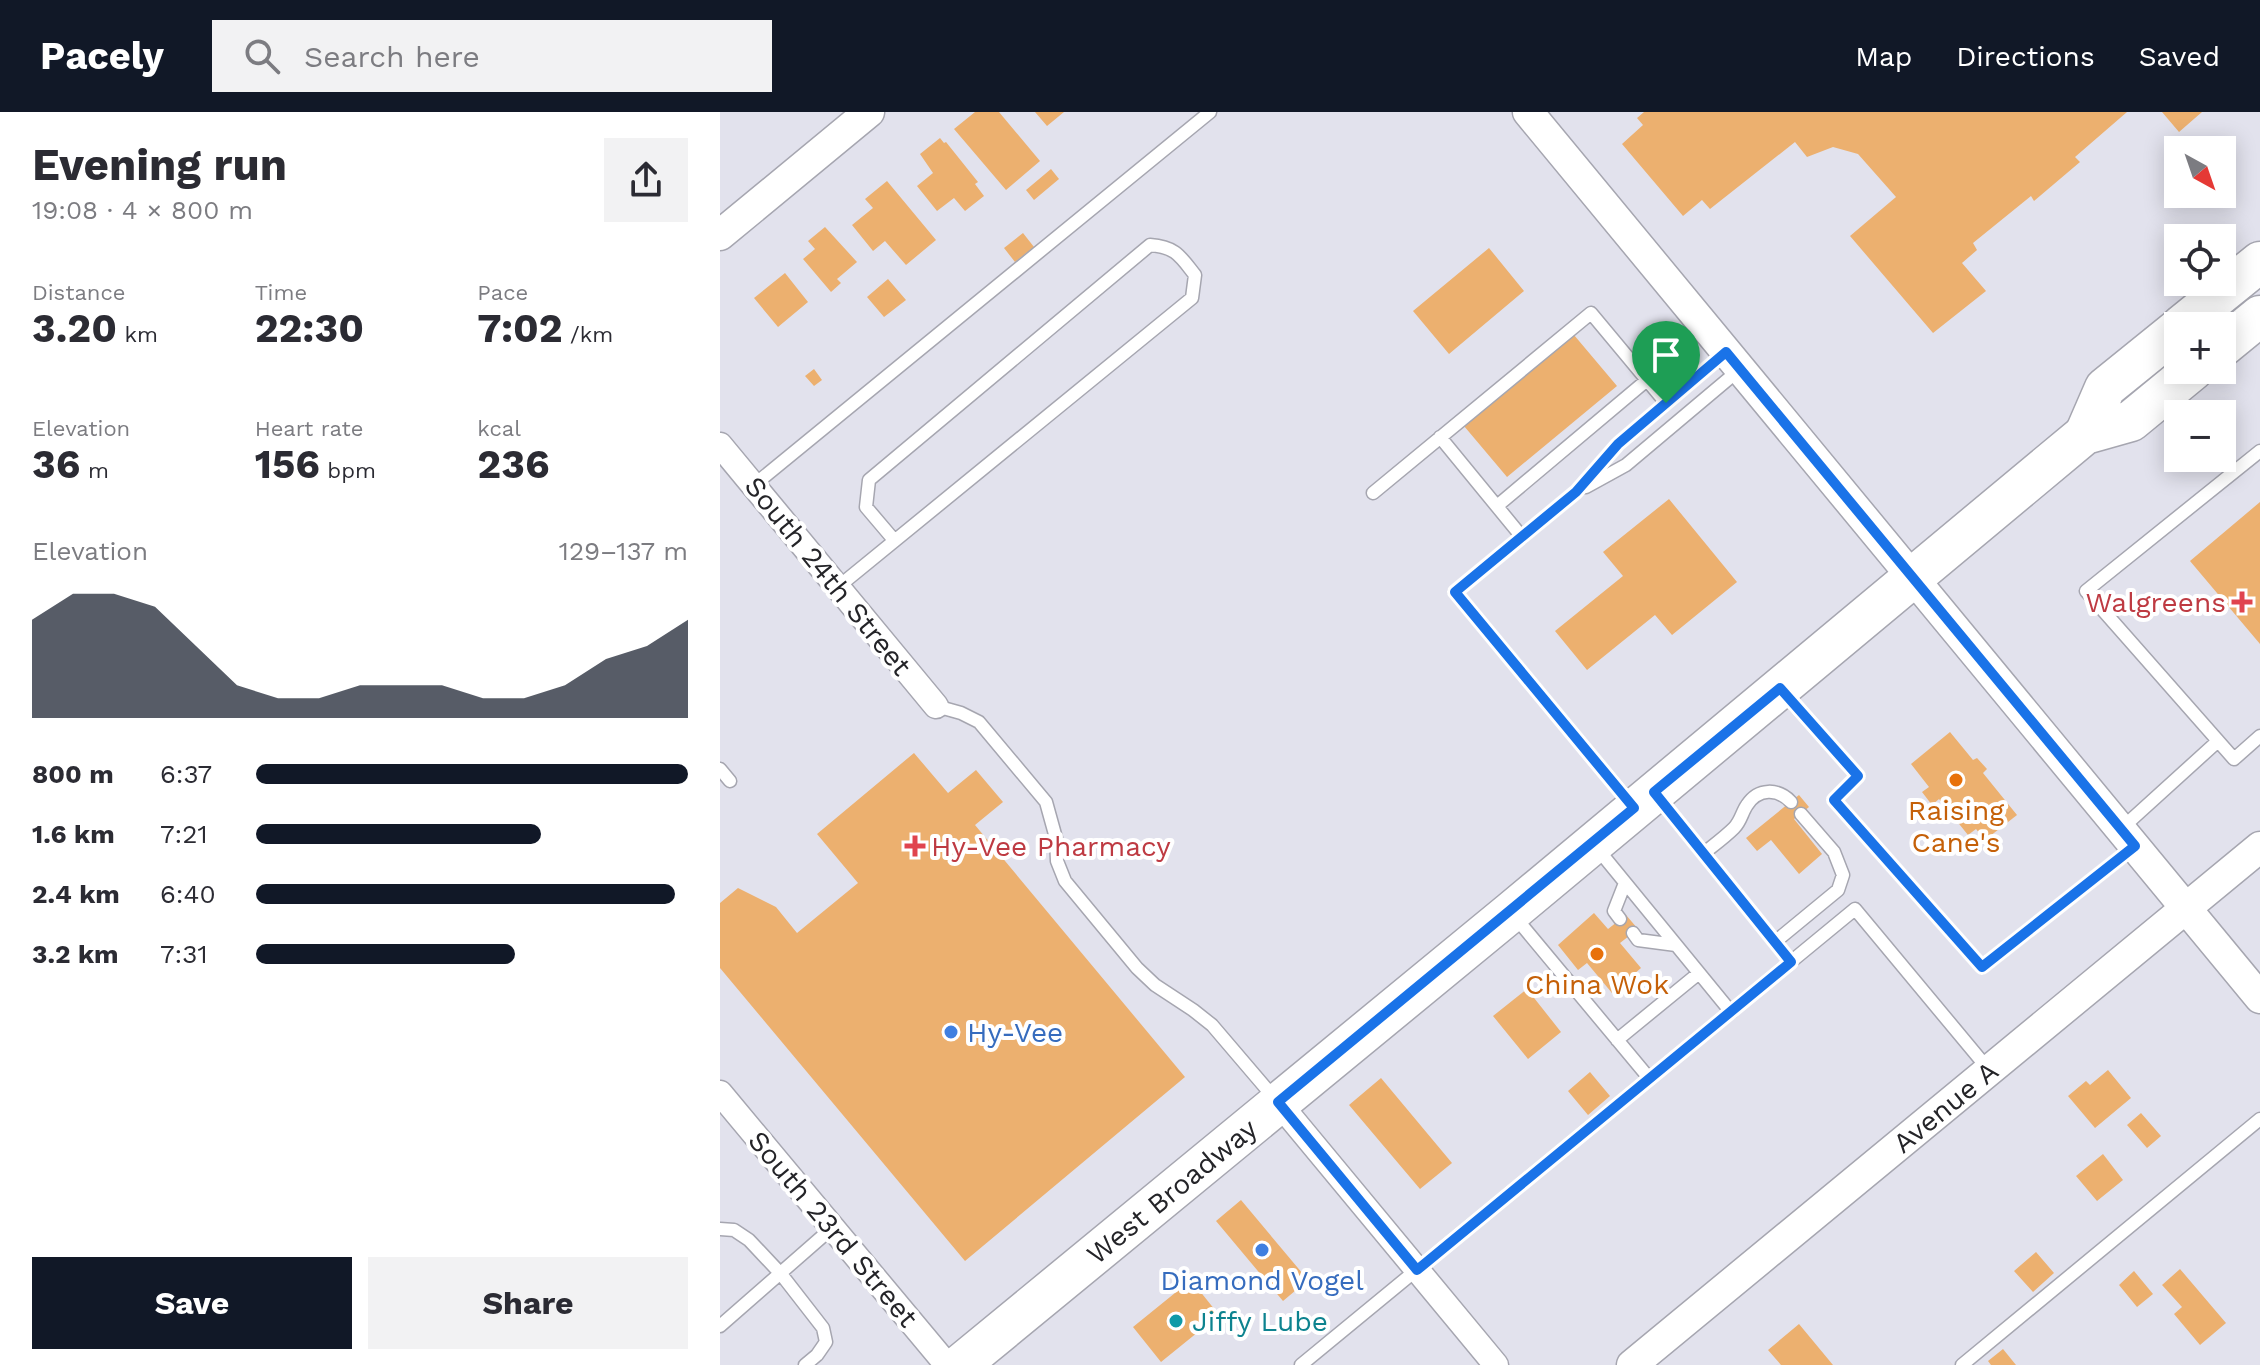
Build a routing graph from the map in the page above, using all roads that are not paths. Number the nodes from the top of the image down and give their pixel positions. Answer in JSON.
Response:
{"nodes":[{"id":1,"x":869,"y":112,"type":"edge"},
{"id":2,"x":1210,"y":112,"type":"edge"},
{"id":3,"x":1528,"y":112,"type":"edge"},
{"id":4,"x":720,"y":235,"type":"edge"},
{"id":5,"x":2260,"y":262,"type":"edge"},
{"id":6,"x":2198,"y":312,"type":"edge"},
{"id":7,"x":2260,"y":316,"type":"edge"},
{"id":8,"x":2236,"y":336,"type":"edge"},
{"id":9,"x":2164,"y":340,"type":"edge"},
{"id":10,"x":1733,"y":360,"type":"junction"},
{"id":11,"x":1647,"y":380,"type":"junction"},
{"id":12,"x":2176,"y":384,"type":"edge"},
{"id":13,"x":1666,"y":403,"type":"junction"},
{"id":14,"x":1588,"y":411,"type":"dead end"},
{"id":15,"x":1597,"y":422,"type":"junction"},
{"id":16,"x":1559,"y":434,"type":"dead end"},
{"id":17,"x":2085,"y":434,"type":"junction"},
{"id":18,"x":1440,"y":437,"type":"junction"},
{"id":19,"x":720,"y":445,"type":"edge"},
{"id":20,"x":1569,"y":446,"type":"junction"},
{"id":21,"x":2260,"y":451,"type":"edge"},
{"id":22,"x":1529,"y":460,"type":"dead end"},
{"id":23,"x":1539,"y":471,"type":"junction"},
{"id":24,"x":754,"y":485,"type":"junction"},
{"id":25,"x":1576,"y":492,"type":"junction"},
{"id":26,"x":1373,"y":493,"type":"dead end"},
{"id":27,"x":1497,"y":506,"type":"junction"},
{"id":28,"x":1522,"y":537,"type":"junction"},
{"id":29,"x":894,"y":540,"type":"junction"},
{"id":30,"x":1914,"y":577,"type":"junction"},
{"id":31,"x":838,"y":587,"type":"junction"},
{"id":32,"x":1780,"y":688,"type":"junction"},
{"id":33,"x":936,"y":706,"type":"joint"},
{"id":34,"x":2260,"y":736,"type":"edge"},
{"id":35,"x":2218,"y":741,"type":"junction"},
{"id":36,"x":720,"y":769,"type":"edge"},
{"id":37,"x":730,"y":781,"type":"dead end"},
{"id":38,"x":1644,"y":800,"type":"junction"},
{"id":39,"x":1791,"y":802,"type":"dead end"},
{"id":40,"x":1801,"y":814,"type":"dead end"},
{"id":41,"x":2128,"y":838,"type":"junction"},
{"id":42,"x":1592,"y":843,"type":"junction"},
{"id":43,"x":2260,"y":847,"type":"edge"},
{"id":44,"x":1704,"y":853,"type":"junction"},
{"id":45,"x":1625,"y":883,"type":"junction"},
{"id":46,"x":2186,"y":908,"type":"junction"},
{"id":47,"x":1511,"y":912,"type":"junction"},
{"id":48,"x":1620,"y":919,"type":"dead end"},
{"id":49,"x":1633,"y":933,"type":"dead end"},
{"id":50,"x":1776,"y":941,"type":"junction"},
{"id":51,"x":1676,"y":945,"type":"junction"},
{"id":52,"x":1791,"y":962,"type":"junction"},
{"id":53,"x":1699,"y":973,"type":"junction"},
{"id":54,"x":2260,"y":998,"type":"edge"},
{"id":55,"x":1731,"y":1012,"type":"junction"},
{"id":56,"x":1617,"y":1040,"type":"junction"},
{"id":57,"x":1989,"y":1070,"type":"junction"},
{"id":58,"x":1649,"y":1078,"type":"junction"},
{"id":59,"x":720,"y":1093,"type":"edge"},
{"id":60,"x":1278,"y":1102,"type":"junction"},
{"id":61,"x":2260,"y":1119,"type":"edge"},
{"id":62,"x":832,"y":1228,"type":"junction"},
{"id":63,"x":720,"y":1229,"type":"edge"},
{"id":64,"x":1417,"y":1270,"type":"junction"},
{"id":65,"x":781,"y":1274,"type":"junction"},
{"id":66,"x":720,"y":1326,"type":"edge"},
{"id":67,"x":805,"y":1365,"type":"edge"},
{"id":68,"x":947,"y":1365,"type":"edge"},
{"id":69,"x":960,"y":1365,"type":"edge"},
{"id":70,"x":1301,"y":1365,"type":"edge"},
{"id":71,"x":1496,"y":1365,"type":"edge"},
{"id":72,"x":1632,"y":1365,"type":"edge"},
{"id":73,"x":1962,"y":1365,"type":"edge"}],
"edges":[{"from":1,"to":4,"type":"street"},
{"from":2,"to":24,"type":"lane"},
{"from":3,"to":10,"type":"street"},
{"from":5,"to":6,"type":"main road","name":"West Broadway"},
{"from":7,"to":8,"type":"main road"},
{"from":9,"to":17,"type":"main road","name":"West Broadway"},
{"from":10,"to":13,"type":"lane"},
{"from":10,"to":25,"type":"lane"},
{"from":10,"to":30,"type":"street"},
{"from":11,"to":13,"type":"lane"},
{"from":11,"to":15,"type":"lane"},
{"from":11,"to":18,"type":"lane"},
{"from":12,"to":17,"type":"main road","name":"West Broadway"},
{"from":13,"to":25,"type":"lane"},
{"from":14,"to":15,"type":"lane"},
{"from":15,"to":20,"type":"lane"},
{"from":16,"to":20,"type":"lane"},
{"from":17,"to":30,"type":"main road","name":"West Broadway"},
{"from":18,"to":26,"type":"lane"},
{"from":18,"to":27,"type":"lane"},
{"from":19,"to":24,"type":"street","name":"South 24th Street"},
{"from":20,"to":23,"type":"lane"},
{"from":21,"to":35,"type":"lane"},
{"from":22,"to":23,"type":"lane"},
{"from":23,"to":27,"type":"lane"},
{"from":24,"to":31,"type":"street","name":"South 24th Street"},
{"from":25,"to":28,"type":"lane"},
{"from":27,"to":28,"type":"lane"},
{"from":28,"to":38,"type":"lane"},
{"from":29,"to":29,"type":"lane"},
{"from":29,"to":31,"type":"lane"},
{"from":30,"to":32,"type":"main road","name":"West Broadway"},
{"from":30,"to":41,"type":"street"},
{"from":31,"to":33,"type":"street","name":"South 24th Street"},
{"from":32,"to":38,"type":"main road","name":"West Broadway"},
{"from":32,"to":41,"type":"lane"},
{"from":33,"to":60,"type":"lane"},
{"from":34,"to":35,"type":"lane"},
{"from":35,"to":41,"type":"lane"},
{"from":36,"to":37,"type":"lane"},
{"from":38,"to":42,"type":"main road","name":"West Broadway"},
{"from":38,"to":44,"type":"lane"},
{"from":39,"to":44,"type":"lane"},
{"from":40,"to":50,"type":"lane"},
{"from":41,"to":46,"type":"street"},
{"from":42,"to":45,"type":"lane"},
{"from":42,"to":47,"type":"main road","name":"West Broadway"},
{"from":43,"to":46,"type":"street","name":"Avenue A"},
{"from":44,"to":50,"type":"lane"},
{"from":45,"to":48,"type":"lane"},
{"from":45,"to":51,"type":"lane"},
{"from":46,"to":54,"type":"street"},
{"from":46,"to":57,"type":"street","name":"Avenue A"},
{"from":47,"to":56,"type":"lane"},
{"from":47,"to":60,"type":"main road","name":"West Broadway"},
{"from":49,"to":51,"type":"lane"},
{"from":50,"to":52,"type":"lane"},
{"from":51,"to":53,"type":"lane"},
{"from":52,"to":55,"type":"lane"},
{"from":52,"to":57,"type":"lane"},
{"from":53,"to":55,"type":"lane"},
{"from":53,"to":56,"type":"lane"},
{"from":55,"to":58,"type":"lane"},
{"from":56,"to":58,"type":"lane"},
{"from":57,"to":72,"type":"street","name":"Avenue A"},
{"from":58,"to":64,"type":"lane"},
{"from":59,"to":62,"type":"street","name":"South 23rd Street"},
{"from":60,"to":64,"type":"street"},
{"from":60,"to":69,"type":"main road","name":"West Broadway"},
{"from":61,"to":73,"type":"lane"},
{"from":62,"to":65,"type":"lane"},
{"from":62,"to":68,"type":"street","name":"South 23rd Street"},
{"from":63,"to":65,"type":"lane"},
{"from":64,"to":70,"type":"lane"},
{"from":64,"to":71,"type":"street"},
{"from":65,"to":66,"type":"lane"},
{"from":65,"to":67,"type":"lane"}]}
